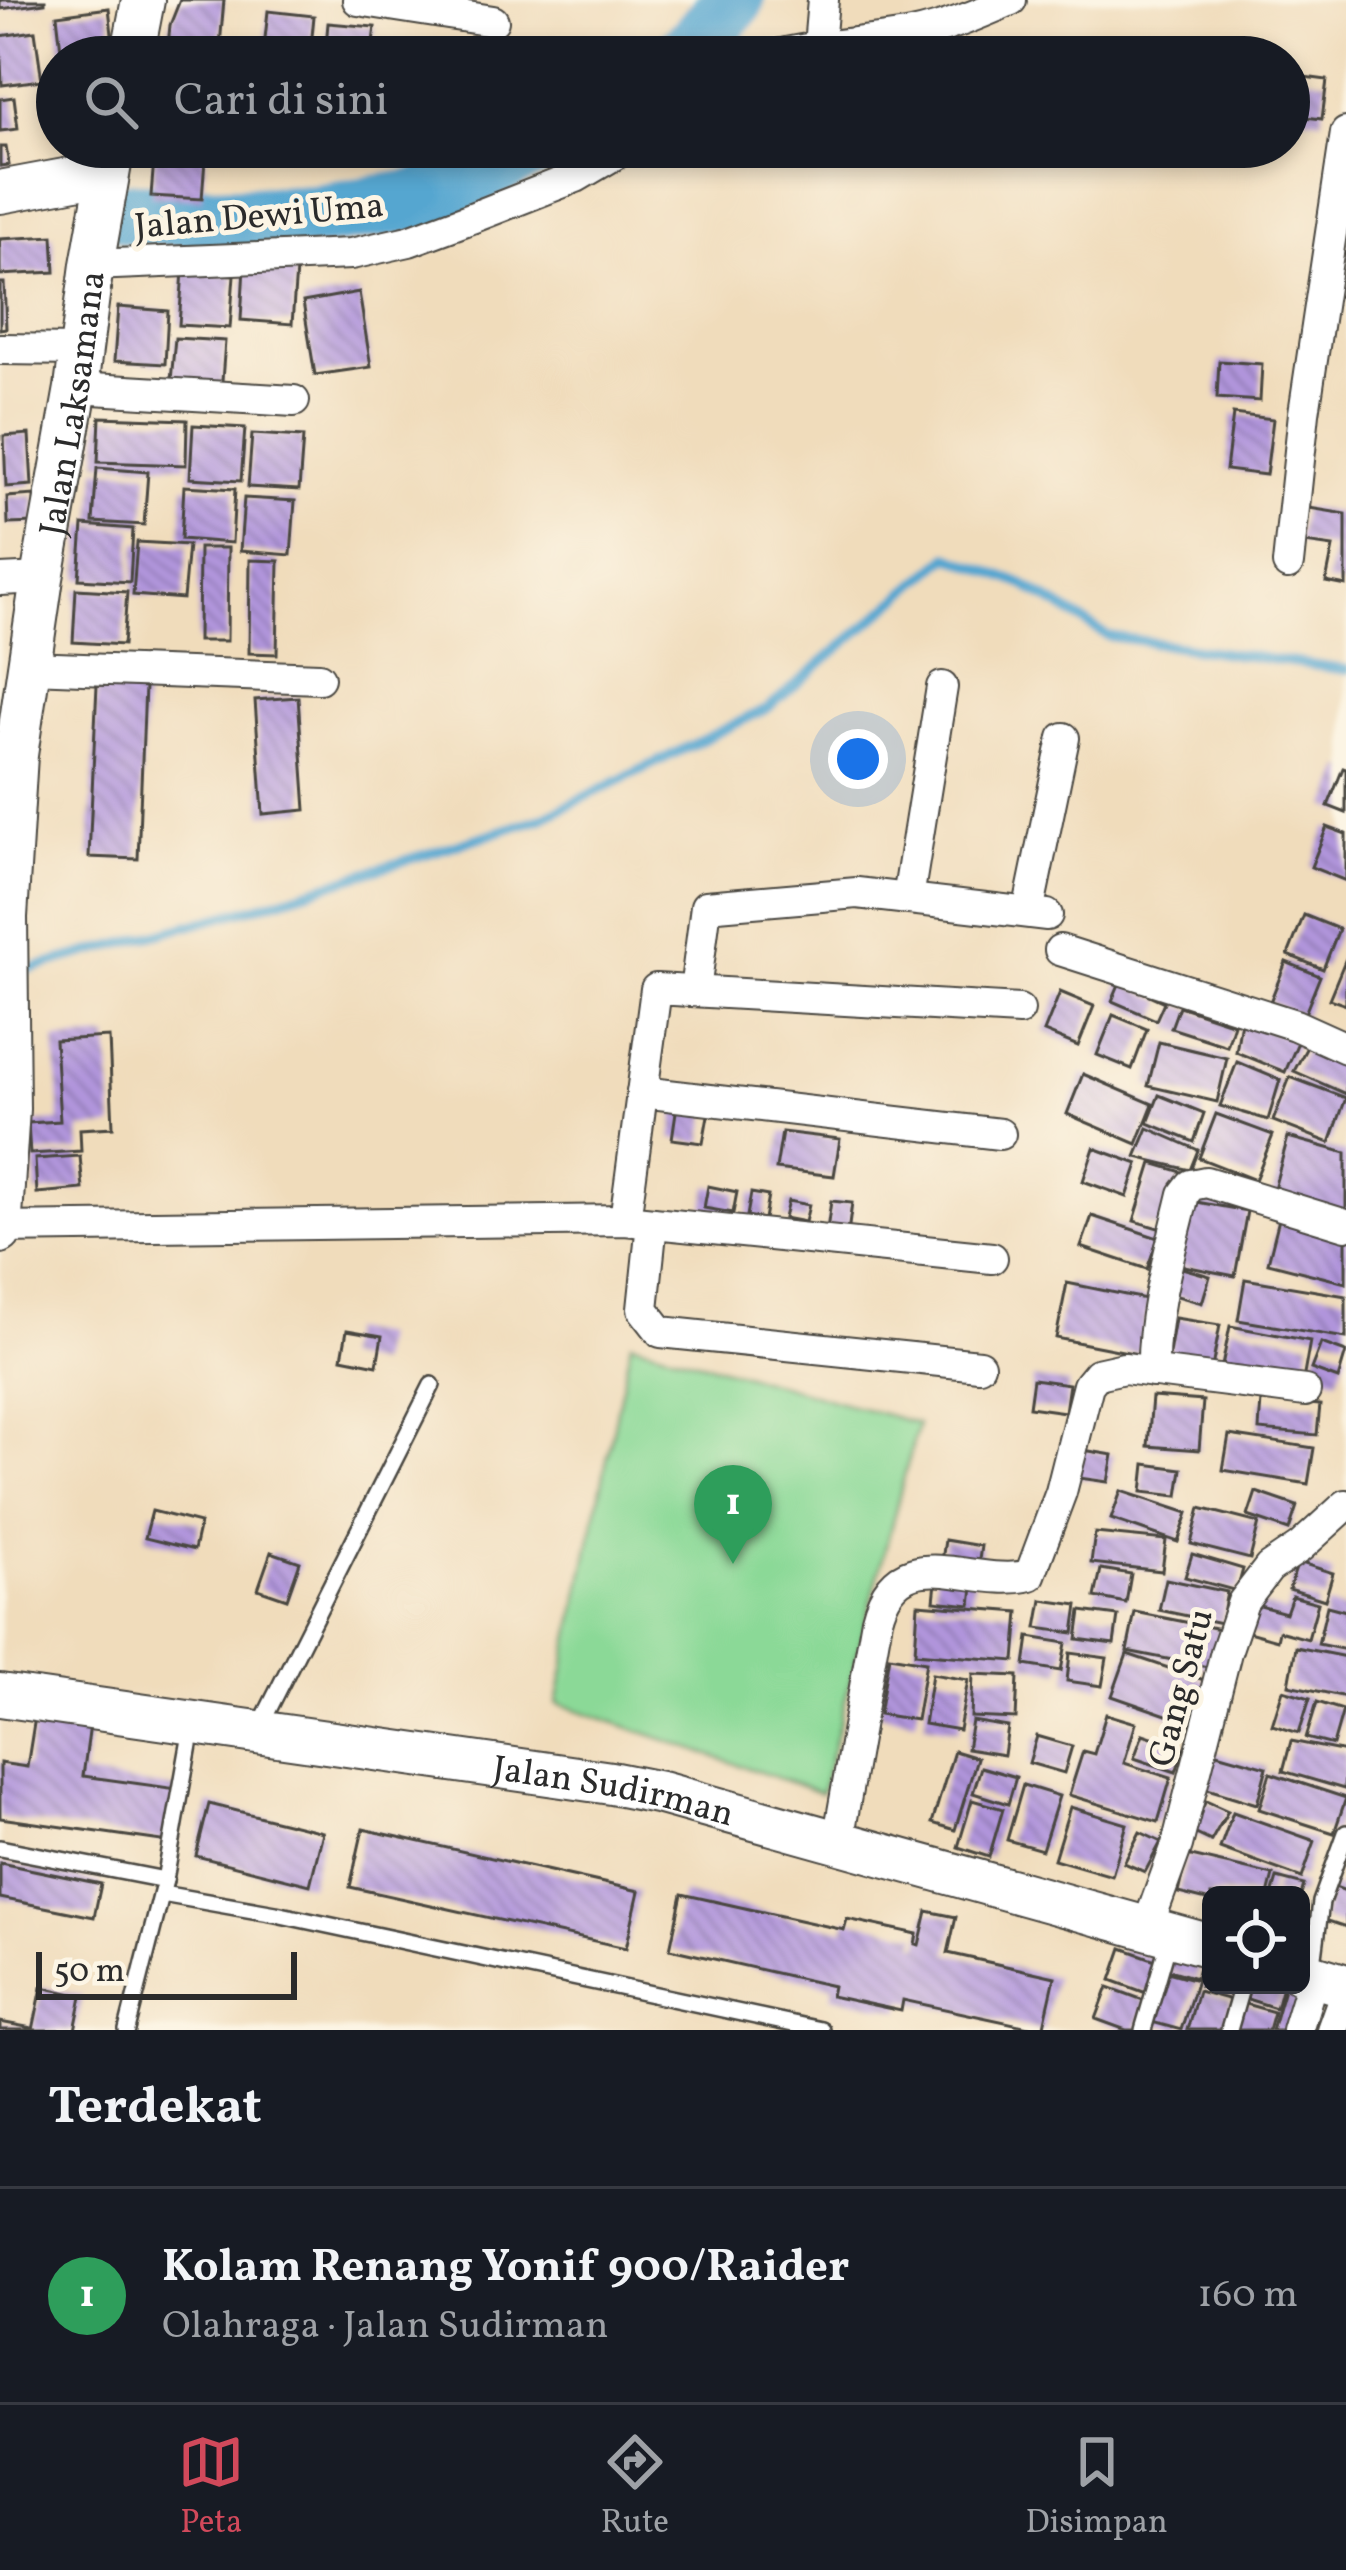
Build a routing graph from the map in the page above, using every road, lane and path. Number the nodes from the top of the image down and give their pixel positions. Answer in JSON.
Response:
{"nodes":[{"id":1,"x":143,"y":0,"type":"edge"},
{"id":2,"x":358,"y":0,"type":"edge"},
{"id":3,"x":1011,"y":0,"type":"edge"},
{"id":4,"x":494,"y":21,"type":"dead end"},
{"id":5,"x":136,"y":36,"type":"edge"},
{"id":6,"x":897,"y":36,"type":"edge"},
{"id":7,"x":1346,"y":134,"type":"edge"},
{"id":8,"x":83,"y":168,"type":"edge"},
{"id":9,"x":110,"y":168,"type":"edge"},
{"id":10,"x":591,"y":168,"type":"edge"},
{"id":11,"x":0,"y":192,"type":"edge"},
{"id":12,"x":92,"y":265,"type":"junction"},
{"id":13,"x":0,"y":349,"type":"edge"},
{"id":14,"x":78,"y":369,"type":"junction"},
{"id":15,"x":294,"y":401,"type":"dead end"},
{"id":16,"x":1288,"y":564,"type":"dead end"},
{"id":17,"x":42,"y":578,"type":"junction"},
{"id":18,"x":0,"y":580,"type":"edge"},
{"id":19,"x":31,"y":667,"type":"junction"},
{"id":20,"x":319,"y":678,"type":"dead end"},
{"id":21,"x":942,"y":687,"type":"dead end"},
{"id":22,"x":1064,"y":738,"type":"dead end"},
{"id":23,"x":908,"y":898,"type":"junction"},
{"id":24,"x":1060,"y":950,"type":"dead end"},
{"id":25,"x":695,"y":991,"type":"junction"},
{"id":26,"x":1019,"y":1010,"type":"dead end"},
{"id":27,"x":1346,"y":1048,"type":"edge"},
{"id":28,"x":642,"y":1092,"type":"junction"},
{"id":29,"x":1000,"y":1134,"type":"dead end"},
{"id":30,"x":638,"y":1221,"type":"junction"},
{"id":31,"x":1346,"y":1225,"type":"edge"},
{"id":32,"x":0,"y":1230,"type":"edge"},
{"id":33,"x":992,"y":1258,"type":"dead end"},
{"id":34,"x":979,"y":1365,"type":"dead end"},
{"id":35,"x":1154,"y":1372,"type":"junction"},
{"id":36,"x":432,"y":1385,"type":"dead end"},
{"id":37,"x":1305,"y":1391,"type":"dead end"},
{"id":38,"x":1346,"y":1505,"type":"edge"},
{"id":39,"x":0,"y":1694,"type":"edge"},
{"id":40,"x":193,"y":1722,"type":"junction"},
{"id":41,"x":257,"y":1732,"type":"junction"},
{"id":42,"x":1346,"y":1833,"type":"edge"},
{"id":43,"x":838,"y":1841,"type":"junction"},
{"id":44,"x":0,"y":1848,"type":"edge"},
{"id":45,"x":164,"y":1887,"type":"junction"},
{"id":46,"x":1176,"y":1936,"type":"edge"},
{"id":47,"x":1323,"y":1979,"type":"edge"},
{"id":48,"x":1239,"y":1994,"type":"edge"},
{"id":49,"x":127,"y":2030,"type":"edge"},
{"id":50,"x":821,"y":2030,"type":"edge"},
{"id":51,"x":1143,"y":2030,"type":"edge"},
{"id":52,"x":1229,"y":2030,"type":"edge"},
{"id":53,"x":1297,"y":2030,"type":"edge"},
{"id":54,"x":1332,"y":2030,"type":"edge"}],
"edges":[{"from":1,"to":5,"type":"main road"},
{"from":2,"to":4,"type":"street"},
{"from":3,"to":6,"type":"street"},
{"from":7,"to":16,"type":"street"},
{"from":8,"to":11,"type":"main road"},
{"from":9,"to":12,"type":"main road","name":"Jalan Laksamana"},
{"from":10,"to":12,"type":"street","name":"Jalan Dewi Uma"},
{"from":12,"to":14,"type":"main road","name":"Jalan Laksamana"},
{"from":13,"to":14,"type":"street"},
{"from":14,"to":15,"type":"street"},
{"from":14,"to":17,"type":"main road","name":"Jalan Laksamana"},
{"from":17,"to":18,"type":"street"},
{"from":17,"to":19,"type":"main road","name":"Jalan Laksamana"},
{"from":19,"to":20,"type":"street"},
{"from":19,"to":32,"type":"main road","name":"Jalan Laksamana"},
{"from":21,"to":23,"type":"street"},
{"from":22,"to":23,"type":"street"},
{"from":23,"to":25,"type":"street"},
{"from":24,"to":27,"type":"street"},
{"from":25,"to":26,"type":"street"},
{"from":25,"to":28,"type":"street"},
{"from":28,"to":29,"type":"street"},
{"from":28,"to":30,"type":"street"},
{"from":30,"to":32,"type":"street"},
{"from":30,"to":33,"type":"street"},
{"from":30,"to":34,"type":"street"},
{"from":31,"to":35,"type":"street"},
{"from":35,"to":37,"type":"street"},
{"from":35,"to":43,"type":"street"},
{"from":36,"to":41,"type":"lane"},
{"from":38,"to":46,"type":"street","name":"Gang Satu"},
{"from":39,"to":40,"type":"main road","name":"Jalan Sudirman"},
{"from":40,"to":41,"type":"main road","name":"Jalan Sudirman"},
{"from":40,"to":45,"type":"lane"},
{"from":41,"to":43,"type":"main road","name":"Jalan Sudirman"},
{"from":42,"to":47,"type":"lane"},
{"from":43,"to":46,"type":"main road","name":"Jalan Sudirman"},
{"from":44,"to":45,"type":"lane"},
{"from":45,"to":49,"type":"lane"},
{"from":45,"to":50,"type":"lane"},
{"from":46,"to":51,"type":"lane"},
{"from":47,"to":53,"type":"street"},
{"from":47,"to":54,"type":"street"},
{"from":48,"to":52,"type":"lane"}]}
